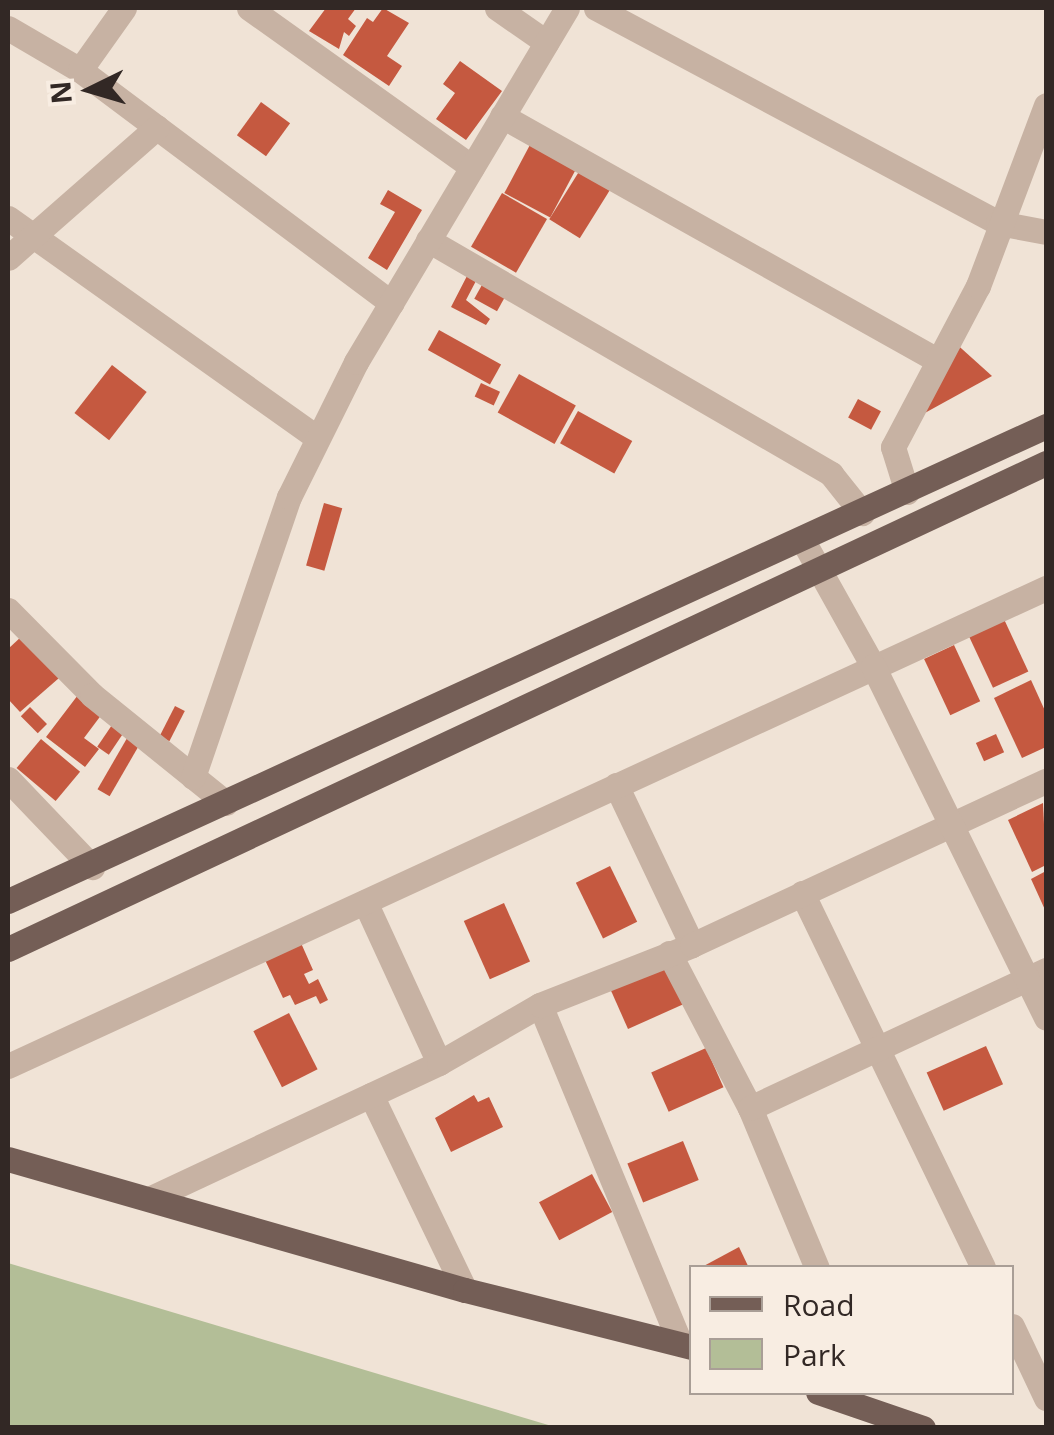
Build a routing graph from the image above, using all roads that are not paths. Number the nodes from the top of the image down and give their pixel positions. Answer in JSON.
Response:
{"nodes":[{"id":1,"x":124,"y":8,"type":"edge"},
{"id":2,"x":248,"y":8,"type":"edge"},
{"id":3,"x":497,"y":8,"type":"edge"},
{"id":4,"x":567,"y":8,"type":"edge"},
{"id":5,"x":596,"y":8,"type":"edge"},
{"id":6,"x":8,"y":28,"type":"edge"},
{"id":7,"x":546,"y":42,"type":"junction"},
{"id":8,"x":80,"y":70,"type":"junction"},
{"id":9,"x":1046,"y":105,"type":"edge"},
{"id":10,"x":502,"y":116,"type":"junction"},
{"id":11,"x":156,"y":127,"type":"junction"},
{"id":12,"x":472,"y":167,"type":"junction"},
{"id":13,"x":8,"y":218,"type":"edge"},
{"id":14,"x":998,"y":223,"type":"junction"},
{"id":15,"x":1046,"y":232,"type":"edge"},
{"id":16,"x":30,"y":234,"type":"junction"},
{"id":17,"x":428,"y":240,"type":"junction"},
{"id":18,"x":8,"y":258,"type":"edge"},
{"id":19,"x":391,"y":303,"type":"junction"},
{"id":20,"x":934,"y":360,"type":"junction"},
{"id":21,"x":1046,"y":426,"type":"edge"},
{"id":22,"x":318,"y":438,"type":"junction"},
{"id":23,"x":1046,"y":462,"type":"edge"},
{"id":24,"x":907,"y":492,"type":"junction"},
{"id":25,"x":862,"y":513,"type":"junction"},
{"id":26,"x":802,"y":539,"type":"junction"},
{"id":27,"x":817,"y":569,"type":"junction"},
{"id":28,"x":1046,"y":588,"type":"edge"},
{"id":29,"x":8,"y":610,"type":"edge"},
{"id":30,"x":873,"y":666,"type":"junction"},
{"id":31,"x":193,"y":777,"type":"junction"},
{"id":32,"x":8,"y":780,"type":"edge"},
{"id":33,"x":1046,"y":781,"type":"edge"},
{"id":34,"x":616,"y":785,"type":"junction"},
{"id":35,"x":226,"y":803,"type":"junction"},
{"id":36,"x":950,"y":824,"type":"junction"},
{"id":37,"x":92,"y":867,"type":"junction"},
{"id":38,"x":802,"y":893,"type":"junction"},
{"id":39,"x":8,"y":902,"type":"edge"},
{"id":40,"x":365,"y":902,"type":"junction"},
{"id":41,"x":8,"y":949,"type":"edge"},
{"id":42,"x":680,"y":949,"type":"junction"},
{"id":43,"x":1037,"y":974,"type":"edge"},
{"id":44,"x":540,"y":1005,"type":"junction"},
{"id":45,"x":1046,"y":1018,"type":"edge"},
{"id":46,"x":878,"y":1049,"type":"junction"},
{"id":47,"x":439,"y":1063,"type":"junction"},
{"id":48,"x":8,"y":1066,"type":"edge"},
{"id":49,"x":371,"y":1095,"type":"junction"},
{"id":50,"x":750,"y":1108,"type":"junction"},
{"id":51,"x":8,"y":1159,"type":"edge"},
{"id":52,"x":154,"y":1197,"type":"junction"},
{"id":53,"x":816,"y":1265,"type":"edge"},
{"id":54,"x":983,"y":1265,"type":"edge"},
{"id":55,"x":465,"y":1290,"type":"junction"},
{"id":56,"x":1014,"y":1330,"type":"edge"},
{"id":57,"x":686,"y":1345,"type":"edge"},
{"id":58,"x":833,"y":1395,"type":"edge"},
{"id":59,"x":1046,"y":1398,"type":"edge"},
{"id":60,"x":874,"y":1403,"type":"edge"},
{"id":61,"x":923,"y":1428,"type":"edge"}],
"edges":[{"from":1,"to":8,"type":"street"},
{"from":2,"to":12,"type":"street"},
{"from":3,"to":7,"type":"street"},
{"from":4,"to":7,"type":"street"},
{"from":5,"to":14,"type":"street"},
{"from":6,"to":8,"type":"street"},
{"from":7,"to":10,"type":"street"},
{"from":8,"to":11,"type":"street"},
{"from":9,"to":14,"type":"street"},
{"from":10,"to":12,"type":"street"},
{"from":10,"to":20,"type":"street"},
{"from":11,"to":16,"type":"street"},
{"from":11,"to":19,"type":"street"},
{"from":12,"to":17,"type":"street"},
{"from":13,"to":16,"type":"street"},
{"from":14,"to":15,"type":"street"},
{"from":14,"to":20,"type":"street"},
{"from":16,"to":18,"type":"street"},
{"from":16,"to":22,"type":"street"},
{"from":17,"to":19,"type":"street"},
{"from":17,"to":25,"type":"street"},
{"from":19,"to":22,"type":"street"},
{"from":20,"to":24,"type":"street"},
{"from":21,"to":24,"type":"main road"},
{"from":22,"to":31,"type":"street"},
{"from":23,"to":27,"type":"main road"},
{"from":24,"to":25,"type":"main road"},
{"from":25,"to":26,"type":"main road"},
{"from":26,"to":27,"type":"street"},
{"from":26,"to":35,"type":"main road"},
{"from":27,"to":30,"type":"street"},
{"from":27,"to":41,"type":"main road"},
{"from":28,"to":30,"type":"street"},
{"from":29,"to":31,"type":"street"},
{"from":30,"to":34,"type":"street"},
{"from":30,"to":36,"type":"street"},
{"from":31,"to":35,"type":"street"},
{"from":32,"to":37,"type":"street"},
{"from":33,"to":36,"type":"street"},
{"from":34,"to":40,"type":"street"},
{"from":34,"to":42,"type":"street"},
{"from":35,"to":37,"type":"main road"},
{"from":36,"to":38,"type":"street"},
{"from":36,"to":43,"type":"street"},
{"from":37,"to":39,"type":"main road"},
{"from":38,"to":42,"type":"street"},
{"from":38,"to":46,"type":"street"},
{"from":40,"to":47,"type":"street"},
{"from":40,"to":48,"type":"street"},
{"from":42,"to":44,"type":"street"},
{"from":42,"to":50,"type":"street"},
{"from":43,"to":45,"type":"street"},
{"from":43,"to":46,"type":"street"},
{"from":44,"to":47,"type":"street"},
{"from":44,"to":57,"type":"street"},
{"from":46,"to":50,"type":"street"},
{"from":46,"to":54,"type":"street"},
{"from":47,"to":49,"type":"street"},
{"from":49,"to":52,"type":"street"},
{"from":49,"to":55,"type":"street"},
{"from":50,"to":53,"type":"street"},
{"from":51,"to":52,"type":"main road"},
{"from":52,"to":55,"type":"main road"},
{"from":55,"to":57,"type":"main road"},
{"from":56,"to":59,"type":"street"},
{"from":58,"to":60,"type":"main road"},
{"from":60,"to":61,"type":"main road"}]}
